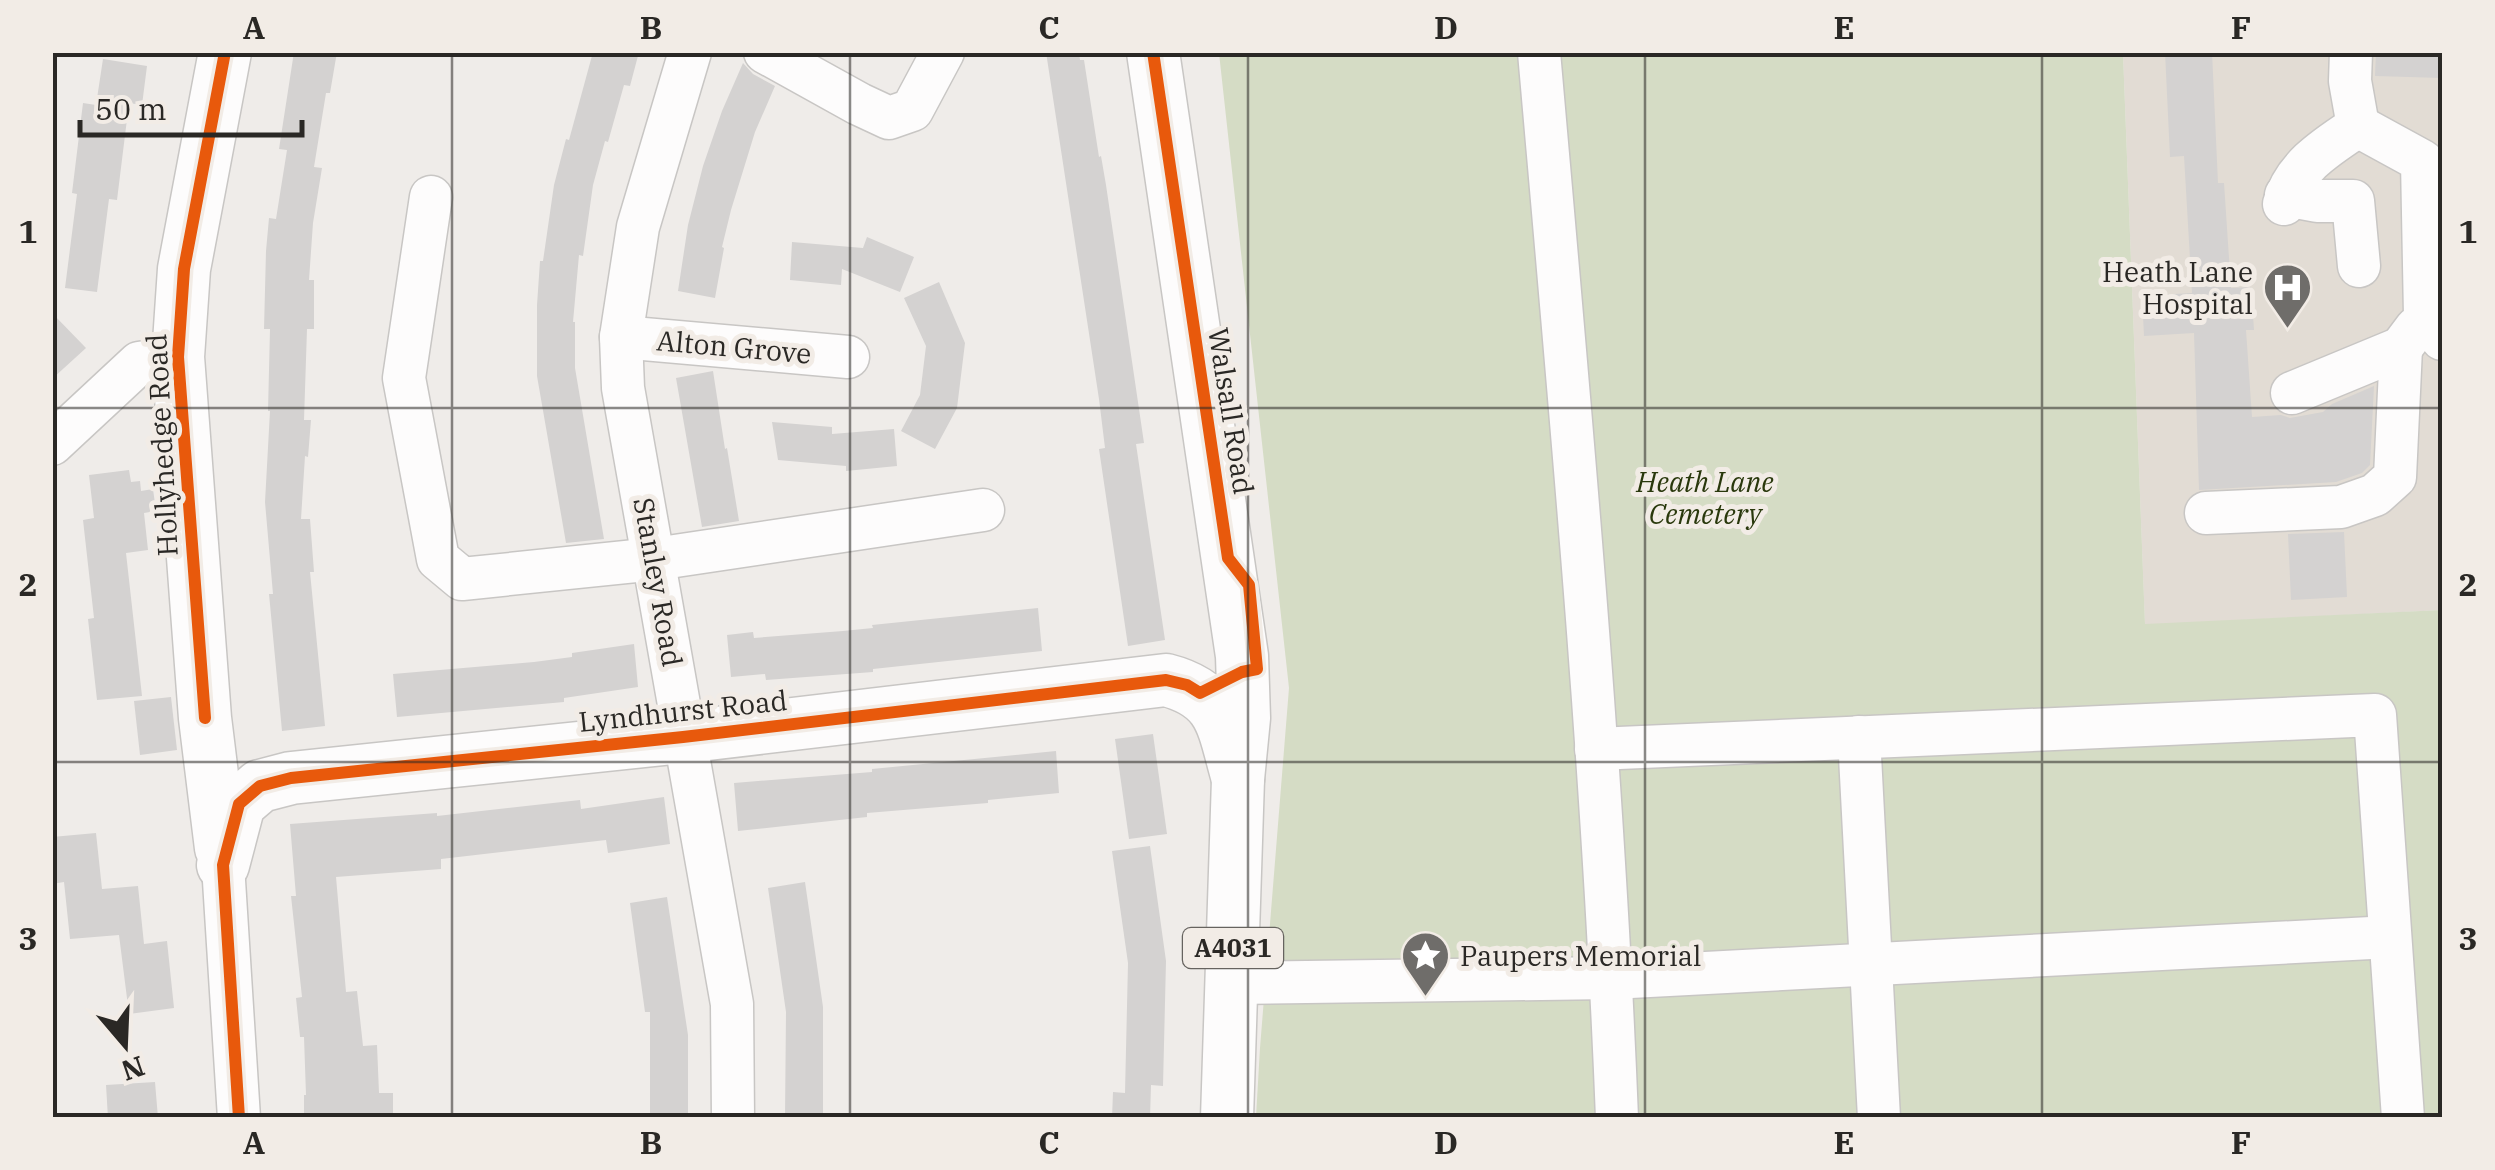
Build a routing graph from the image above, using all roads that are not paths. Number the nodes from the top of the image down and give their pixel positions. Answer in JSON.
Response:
{"nodes":[{"id":1,"x":225,"y":52,"type":"edge"},
{"id":2,"x":690,"y":52,"type":"edge"},
{"id":3,"x":765,"y":52,"type":"edge"},
{"id":4,"x":943,"y":52,"type":"edge"},
{"id":5,"x":1153,"y":52,"type":"edge"},
{"id":6,"x":1539,"y":52,"type":"edge"},
{"id":7,"x":2351,"y":52,"type":"edge"},
{"id":8,"x":2358,"y":126,"type":"junction"},
{"id":9,"x":2432,"y":156,"type":"edge"},
{"id":10,"x":431,"y":196,"type":"dead end"},
{"id":11,"x":2359,"y":266,"type":"dead end"},
{"id":12,"x":2423,"y":334,"type":"edge"},
{"id":13,"x":621,"y":337,"type":"junction"},
{"id":14,"x":178,"y":357,"type":"junction"},
{"id":15,"x":848,"y":357,"type":"dead end"},
{"id":16,"x":2292,"y":394,"type":"dead end"},
{"id":17,"x":52,"y":444,"type":"edge"},
{"id":18,"x":983,"y":510,"type":"dead end"},
{"id":19,"x":2206,"y":513,"type":"dead end"},
{"id":20,"x":1228,"y":558,"type":"junction"},
{"id":21,"x":655,"y":559,"type":"junction"},
{"id":22,"x":1166,"y":680,"type":"junction"},
{"id":23,"x":205,"y":718,"type":"junction"},
{"id":24,"x":683,"y":737,"type":"junction"},
{"id":25,"x":1859,"y":738,"type":"junction"},
{"id":26,"x":1596,"y":749,"type":"junction"},
{"id":27,"x":291,"y":778,"type":"junction"},
{"id":28,"x":1238,"y":779,"type":"junction"},
{"id":29,"x":222,"y":865,"type":"junction"},
{"id":30,"x":2390,"y":937,"type":"junction"},
{"id":31,"x":1871,"y":964,"type":"junction"},
{"id":32,"x":1611,"y":978,"type":"junction"},
{"id":33,"x":1232,"y":983,"type":"junction"},
{"id":34,"x":239,"y":1118,"type":"edge"},
{"id":35,"x":733,"y":1118,"type":"edge"},
{"id":36,"x":1227,"y":1118,"type":"edge"},
{"id":37,"x":1617,"y":1118,"type":"edge"},
{"id":38,"x":1879,"y":1118,"type":"edge"},
{"id":39,"x":2402,"y":1118,"type":"edge"}],
"edges":[{"from":1,"to":14,"type":"main road","name":"Hollyhedge Road"},
{"from":2,"to":13,"type":"street","name":"Stanley Road"},
{"from":3,"to":4,"type":"street"},
{"from":5,"to":20,"type":"main road","name":"Walsall Road","number":"A4031"},
{"from":6,"to":26,"type":"street"},
{"from":7,"to":8,"type":"street"},
{"from":8,"to":9,"type":"street"},
{"from":8,"to":11,"type":"street"},
{"from":9,"to":12,"type":"street"},
{"from":10,"to":21,"type":"street"},
{"from":12,"to":16,"type":"street"},
{"from":12,"to":19,"type":"street"},
{"from":13,"to":15,"type":"street","name":"Alton Grove"},
{"from":13,"to":21,"type":"street","name":"Stanley Road"},
{"from":14,"to":17,"type":"street"},
{"from":14,"to":23,"type":"main road","name":"Hollyhedge Road"},
{"from":18,"to":21,"type":"street"},
{"from":20,"to":22,"type":"main road","number":"A4031"},
{"from":20,"to":28,"type":"main road","name":"Walsall Road","number":"A4031"},
{"from":21,"to":24,"type":"street","name":"Stanley Road"},
{"from":22,"to":24,"type":"main road","name":"Lyndhurst Road"},
{"from":22,"to":28,"type":"main road","number":"A4031"},
{"from":23,"to":27,"type":"main road","name":"Lyndhurst Road"},
{"from":23,"to":29,"type":"main road","name":"Hollyhedge Road"},
{"from":24,"to":27,"type":"main road","name":"Lyndhurst Road"},
{"from":24,"to":35,"type":"street","name":"Stanley Road"},
{"from":25,"to":26,"type":"street"},
{"from":25,"to":30,"type":"street"},
{"from":25,"to":31,"type":"street"},
{"from":26,"to":32,"type":"street"},
{"from":27,"to":29,"type":"main road","name":"Lyndhurst Road"},
{"from":28,"to":33,"type":"main road","name":"Walsall Road","number":"A4031"},
{"from":29,"to":34,"type":"street","name":"Hollyhedge Road"},
{"from":30,"to":31,"type":"street"},
{"from":30,"to":39,"type":"street"},
{"from":31,"to":32,"type":"street"},
{"from":31,"to":38,"type":"street"},
{"from":32,"to":33,"type":"street"},
{"from":32,"to":37,"type":"street"},
{"from":33,"to":36,"type":"main road","name":"Walsall Road","number":"A4031"}]}
